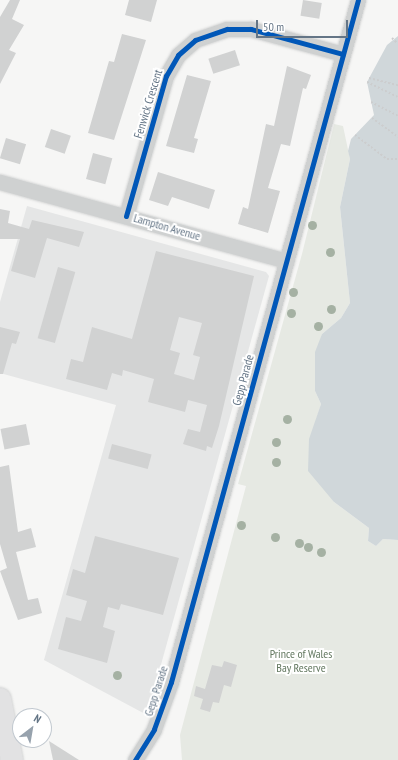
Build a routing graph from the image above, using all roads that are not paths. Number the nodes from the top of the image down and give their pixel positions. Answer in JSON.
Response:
{"nodes":[{"id":1,"x":358,"y":0,"type":"edge"},
{"id":2,"x":343,"y":54,"type":"junction"},
{"id":3,"x":0,"y":182,"type":"edge"},
{"id":4,"x":126,"y":216,"type":"junction"},
{"id":5,"x":286,"y":261,"type":"junction"},
{"id":6,"x":0,"y":699,"type":"edge"},
{"id":7,"x":12,"y":760,"type":"edge"},
{"id":8,"x":135,"y":760,"type":"edge"}],
"edges":[{"from":1,"to":2,"type":"street","name":"Gepp Parade"},
{"from":2,"to":4,"type":"street","name":"Fenwick Crescent"},
{"from":2,"to":5,"type":"street","name":"Gepp Parade"},
{"from":3,"to":4,"type":"street","name":"Lampton Avenue"},
{"from":4,"to":5,"type":"street","name":"Lampton Avenue"},
{"from":5,"to":8,"type":"street","name":"Gepp Parade"},
{"from":6,"to":7,"type":"highway"}]}
